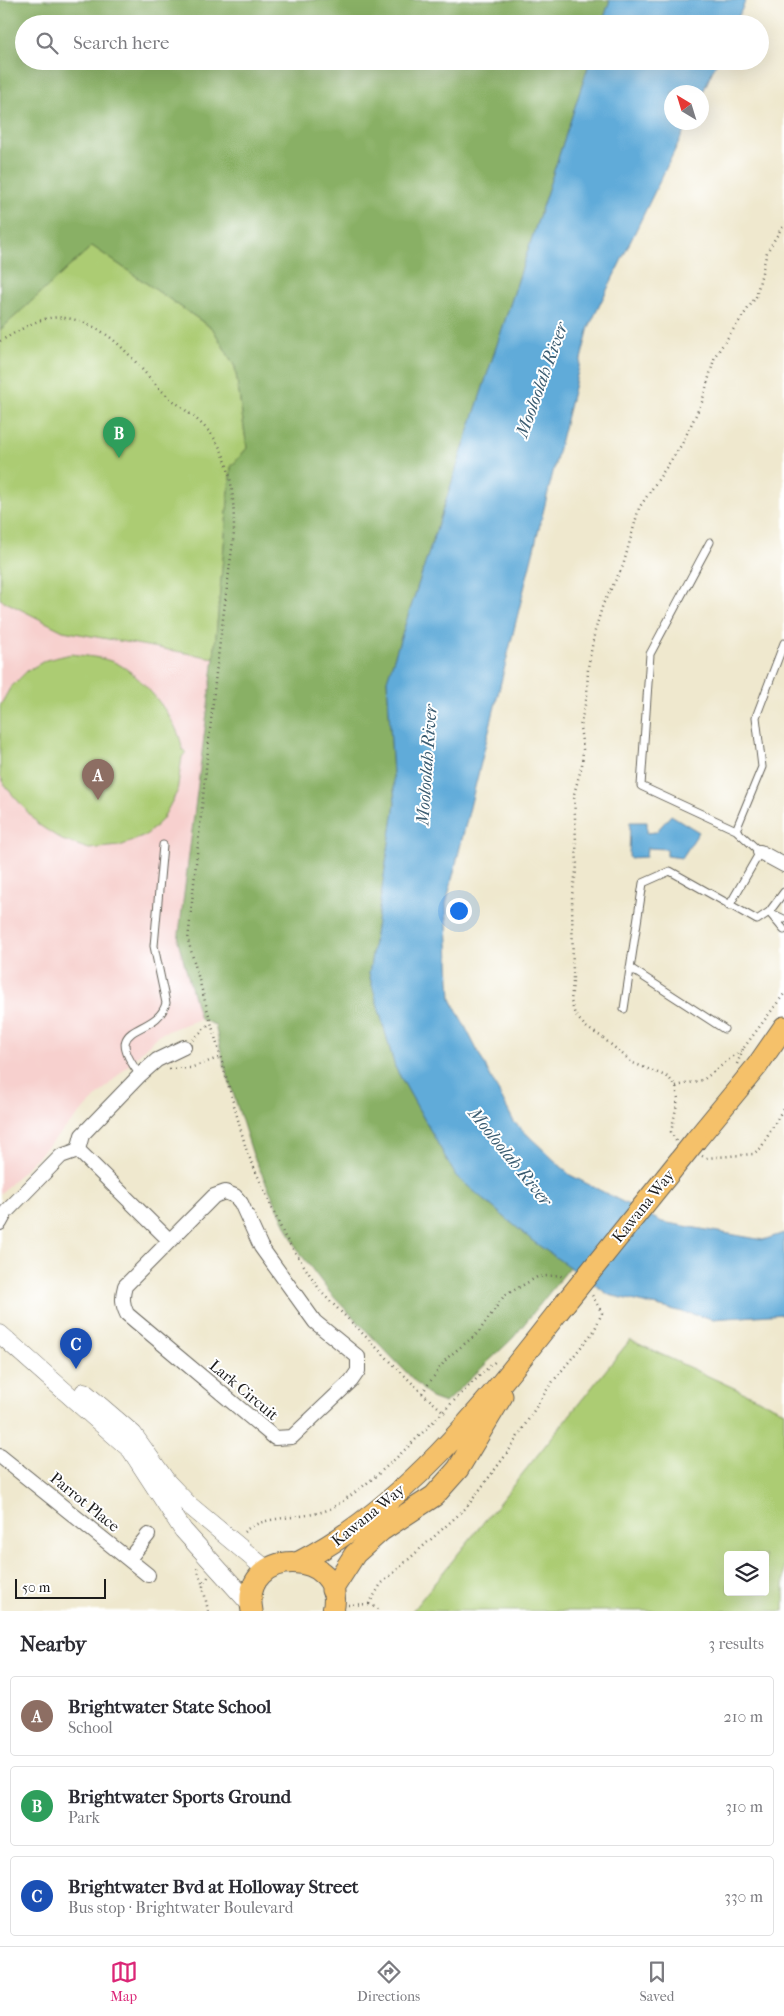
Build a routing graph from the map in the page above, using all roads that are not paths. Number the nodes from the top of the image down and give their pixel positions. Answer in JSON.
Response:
{"nodes":[{"id":1,"x":710,"y":542,"type":"dead end"},
{"id":2,"x":784,"y":643,"type":"edge"},
{"id":3,"x":736,"y":830,"type":"junction"},
{"id":4,"x":163,"y":845,"type":"dead end"},
{"id":5,"x":760,"y":852,"type":"junction"},
{"id":6,"x":784,"y":865,"type":"edge"},
{"id":7,"x":784,"y":892,"type":"edge"},
{"id":8,"x":729,"y":906,"type":"junction"},
{"id":9,"x":769,"y":912,"type":"junction"},
{"id":10,"x":784,"y":919,"type":"edge"},
{"id":11,"x":784,"y":930,"type":"edge"},
{"id":12,"x":630,"y":968,"type":"junction"},
{"id":13,"x":624,"y":1009,"type":"dead end"},
{"id":14,"x":784,"y":1026,"type":"edge"},
{"id":15,"x":724,"y":1029,"type":"dead end"},
{"id":16,"x":784,"y":1041,"type":"edge"},
{"id":17,"x":184,"y":1047,"type":"road end"},
{"id":18,"x":757,"y":1066,"type":"junction"},
{"id":19,"x":140,"y":1075,"type":"junction"},
{"id":20,"x":78,"y":1150,"type":"junction"},
{"id":21,"x":0,"y":1223,"type":"edge"},
{"id":22,"x":169,"y":1240,"type":"junction"},
{"id":23,"x":0,"y":1320,"type":"edge"},
{"id":24,"x":0,"y":1334,"type":"edge"},
{"id":25,"x":529,"y":1348,"type":"junction"},
{"id":26,"x":0,"y":1456,"type":"edge"},
{"id":27,"x":148,"y":1535,"type":"dead end"},
{"id":28,"x":129,"y":1559,"type":"junction"},
{"id":29,"x":299,"y":1562,"type":"junction"},
{"id":30,"x":267,"y":1570,"type":"junction"},
{"id":31,"x":148,"y":1575,"type":"dead end"},
{"id":32,"x":333,"y":1602,"type":"edge"},
{"id":33,"x":251,"y":1608,"type":"edge"}],
"edges":[{"from":1,"to":3,"type":"lane"},
{"from":2,"to":3,"type":"lane"},
{"from":3,"to":5,"type":"lane"},
{"from":4,"to":19,"type":"lane"},
{"from":5,"to":6,"type":"street"},
{"from":5,"to":8,"type":"lane"},
{"from":7,"to":9,"type":"lane"},
{"from":8,"to":9,"type":"lane"},
{"from":8,"to":12,"type":"lane"},
{"from":9,"to":10,"type":"lane"},
{"from":9,"to":11,"type":"lane"},
{"from":12,"to":13,"type":"lane"},
{"from":12,"to":15,"type":"lane"},
{"from":14,"to":18,"type":"main road","name":"Kawana Way"},
{"from":16,"to":18,"type":"main road","name":"Kawana Way"},
{"from":17,"to":19,"type":"street"},
{"from":18,"to":25,"type":"main road","name":"Kawana Way","bridge":true},
{"from":19,"to":20,"type":"street"},
{"from":20,"to":21,"type":"street"},
{"from":20,"to":22,"type":"street"},
{"from":22,"to":22,"type":"street","name":"Lark Circuit"},
{"from":23,"to":30,"type":"street"},
{"from":24,"to":33,"type":"street"},
{"from":25,"to":29,"type":"main road","name":"Kawana Way"},
{"from":25,"to":32,"type":"main road","name":"Kawana Way"},
{"from":26,"to":28,"type":"street","name":"Parrot Place"},
{"from":27,"to":28,"type":"street"},
{"from":28,"to":31,"type":"street","name":"Parrot Place"},
{"from":29,"to":30,"type":"main road"},
{"from":29,"to":32,"type":"main road"},
{"from":30,"to":33,"type":"main road"}]}
